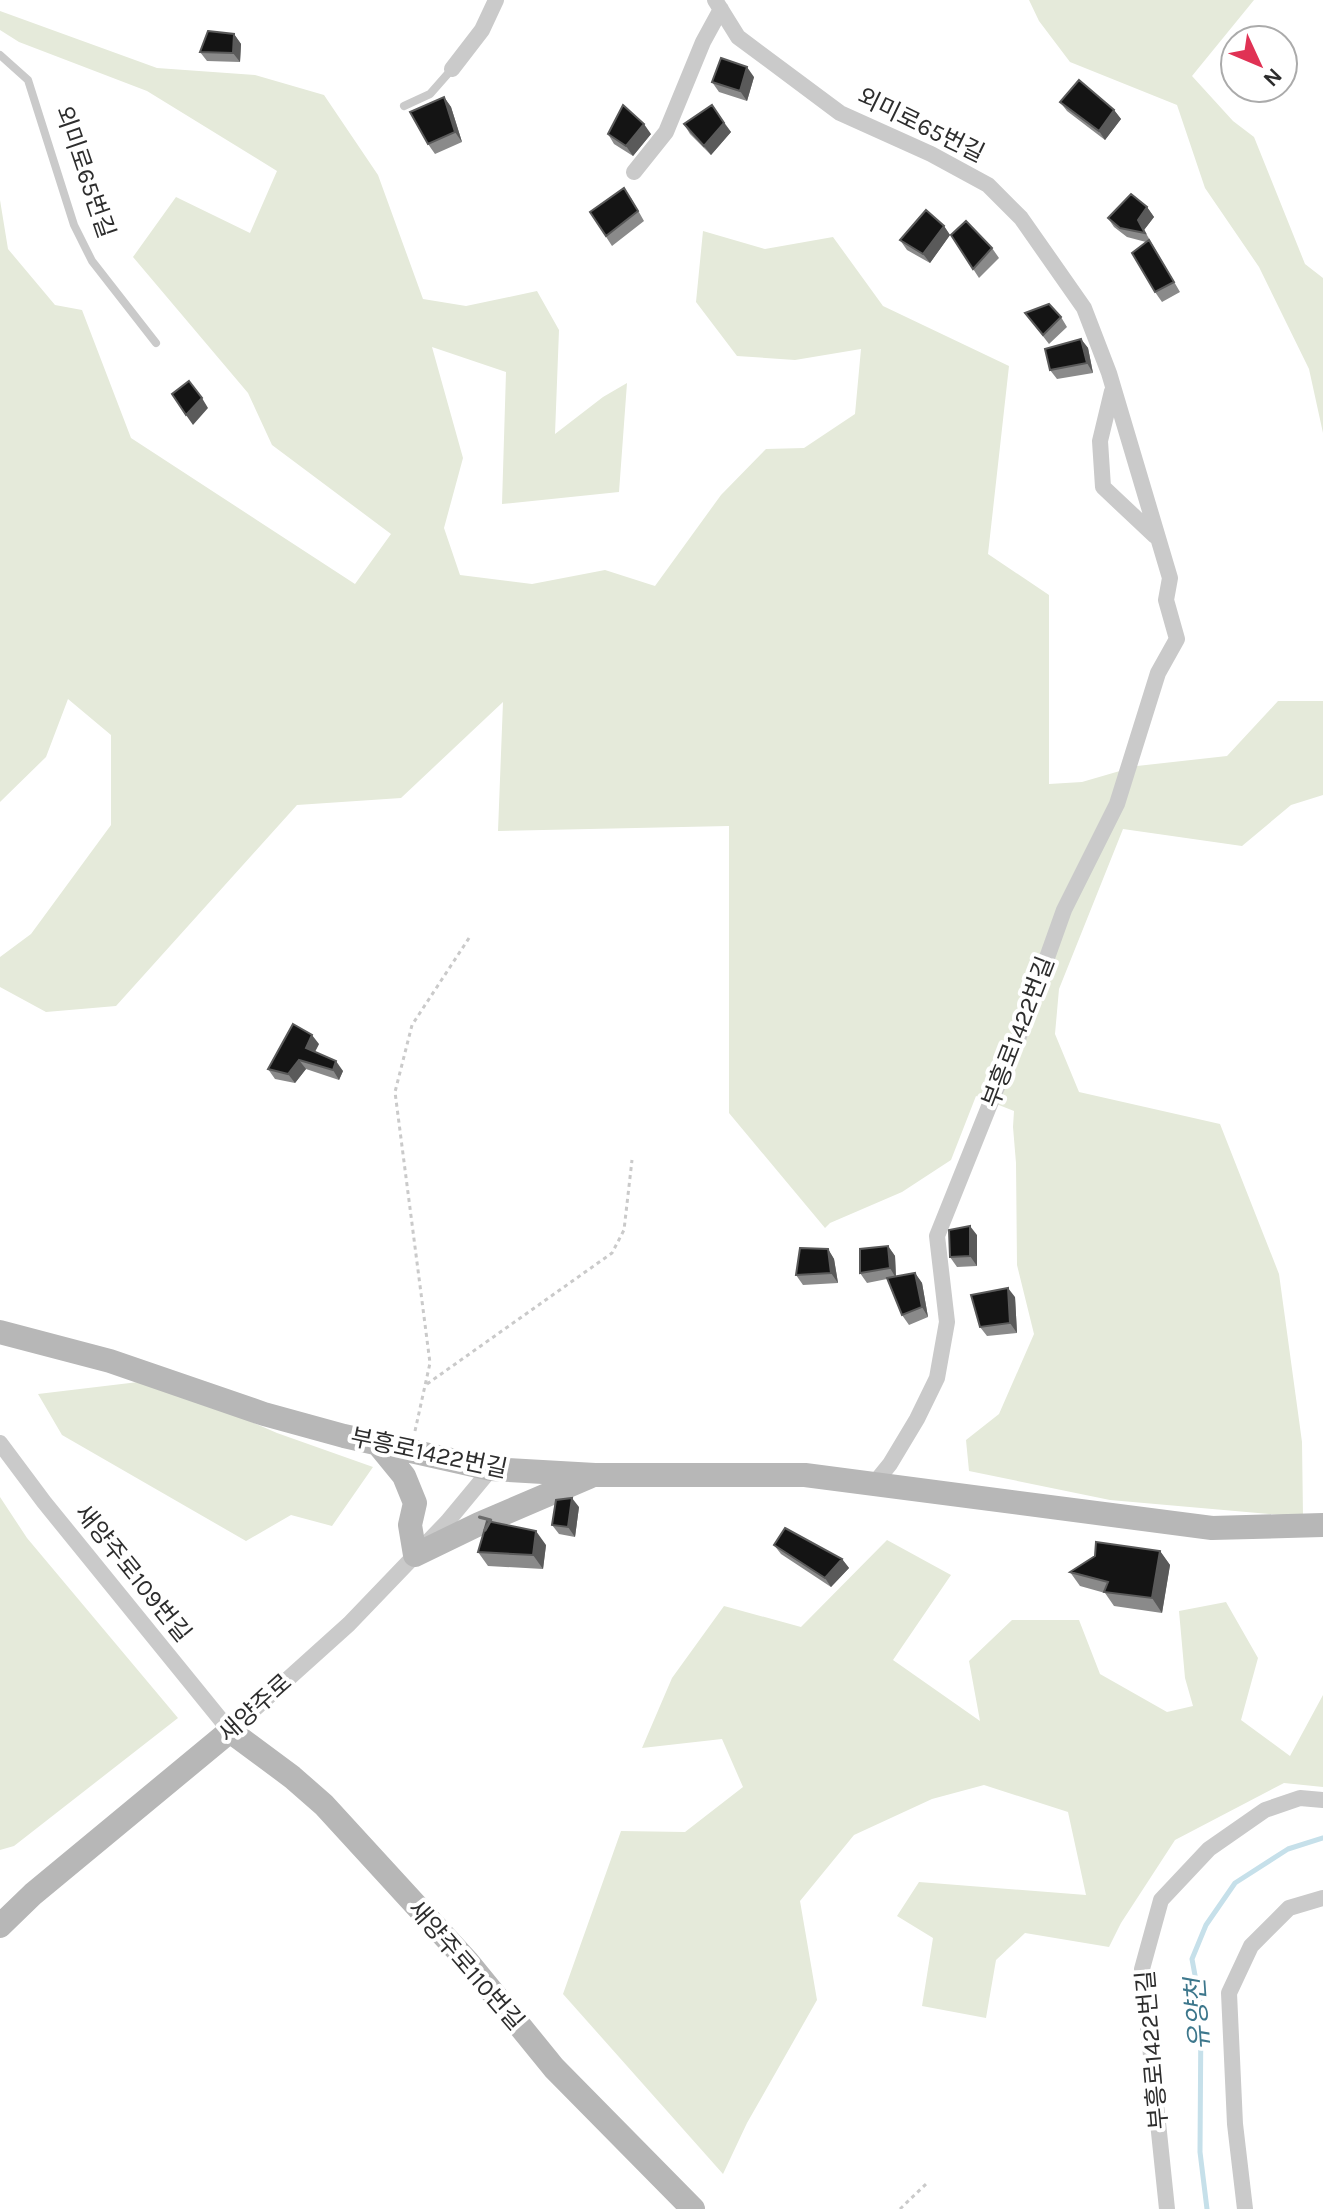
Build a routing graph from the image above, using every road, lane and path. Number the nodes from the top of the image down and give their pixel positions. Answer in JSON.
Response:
{"nodes":[{"id":1,"x":496,"y":0,"type":"edge"},
{"id":2,"x":718,"y":5,"type":"edge"},
{"id":3,"x":0,"y":55,"type":"edge"},
{"id":4,"x":452,"y":69,"type":"joint"},
{"id":5,"x":404,"y":106,"type":"dead end"},
{"id":6,"x":634,"y":172,"type":"dead end"},
{"id":7,"x":156,"y":343,"type":"dead end"},
{"id":8,"x":1113,"y":390,"type":"junction"},
{"id":9,"x":1156,"y":537,"type":"junction"},
{"id":10,"x":1170,"y":578,"type":"joint"},
{"id":11,"x":471,"y":935,"type":"dead end"},
{"id":12,"x":632,"y":1160,"type":"dead end"},
{"id":13,"x":0,"y":1332,"type":"edge"},
{"id":14,"x":427,"y":1384,"type":"junction"},
{"id":15,"x":0,"y":1443,"type":"edge"},
{"id":16,"x":377,"y":1443,"type":"junction"},
{"id":17,"x":411,"y":1451,"type":"junction"},
{"id":18,"x":491,"y":1469,"type":"junction"},
{"id":19,"x":595,"y":1475,"type":"junction"},
{"id":20,"x":873,"y":1485,"type":"junction"},
{"id":21,"x":1323,"y":1525,"type":"edge"},
{"id":22,"x":415,"y":1555,"type":"junction"},
{"id":23,"x":230,"y":1731,"type":"junction"},
{"id":24,"x":1323,"y":1800,"type":"edge"},
{"id":25,"x":1323,"y":1898,"type":"edge"},
{"id":26,"x":0,"y":1926,"type":"edge"},
{"id":27,"x":926,"y":2184,"type":"dead end"},
{"id":28,"x":693,"y":2209,"type":"edge"},
{"id":29,"x":900,"y":2209,"type":"edge"},
{"id":30,"x":1167,"y":2209,"type":"edge"},
{"id":31,"x":1245,"y":2209,"type":"edge"}],
"edges":[{"from":1,"to":4,"type":"street"},
{"from":2,"to":6,"type":"street","name":"외미로65번길"},
{"from":2,"to":8,"type":"street","name":"외미로65번길"},
{"from":3,"to":7,"type":"lane","name":"외미로65번길"},
{"from":4,"to":5,"type":"lane"},
{"from":8,"to":9,"type":"street","name":"외미로65번길"},
{"from":8,"to":9,"type":"street"},
{"from":9,"to":10,"type":"street","name":"외미로65번길"},
{"from":10,"to":20,"type":"street","name":"부흥로1422번길"},
{"from":11,"to":14,"type":"path"},
{"from":12,"to":14,"type":"path"},
{"from":13,"to":16,"type":"street","name":"부흥로1422번길"},
{"from":14,"to":17,"type":"path"},
{"from":15,"to":23,"type":"street","name":"새양주로109번길"},
{"from":16,"to":17,"type":"street","name":"부흥로1422번길"},
{"from":16,"to":22,"type":"street"},
{"from":17,"to":18,"type":"street","name":"부흥로1422번길"},
{"from":18,"to":19,"type":"street","name":"부흥로1422번길"},
{"from":18,"to":22,"type":"street","name":"새양주로"},
{"from":19,"to":20,"type":"street","name":"부흥로1422번길"},
{"from":22,"to":19,"type":"street","one_way":true},
{"from":20,"to":21,"type":"street","name":"부흥로1422번길"},
{"from":22,"to":23,"type":"street","name":"새양주로"},
{"from":23,"to":26,"type":"street","name":"새양주로"},
{"from":23,"to":28,"type":"street","name":"새양주로110번길"},
{"from":24,"to":30,"type":"street","name":"부흥로1422번길"},
{"from":25,"to":31,"type":"street"},
{"from":27,"to":29,"type":"path"}]}
